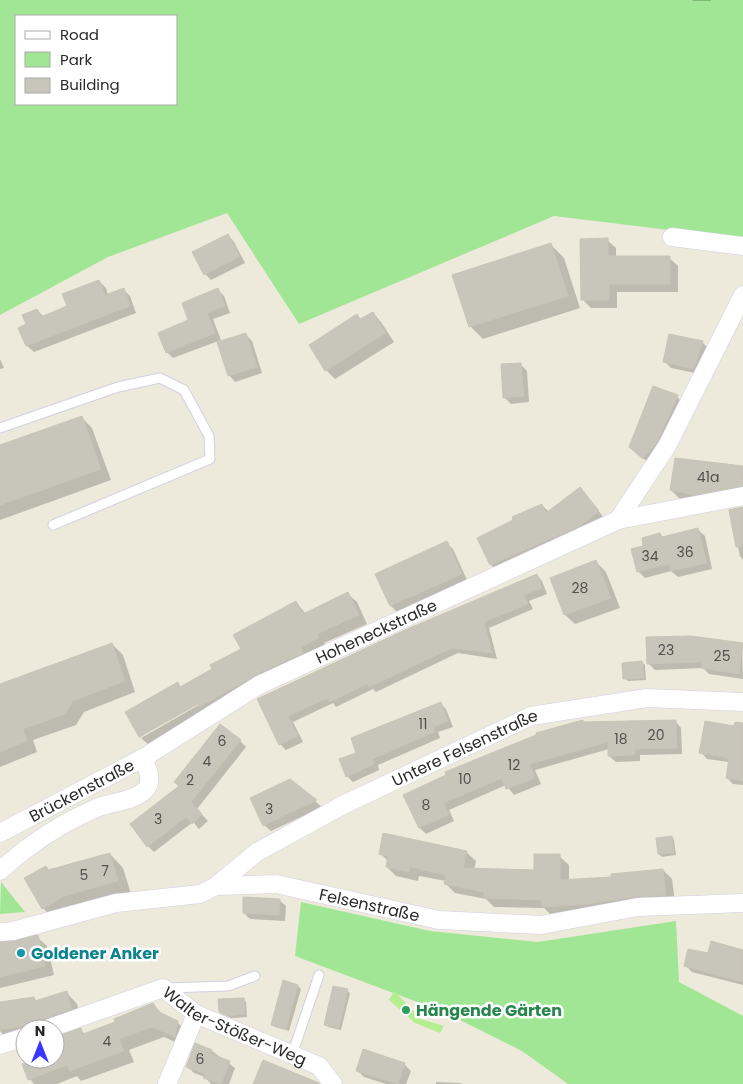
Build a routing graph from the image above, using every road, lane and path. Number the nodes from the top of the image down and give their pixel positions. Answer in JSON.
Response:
{"nodes":[{"id":1,"x":672,"y":237,"type":"dead end"},
{"id":2,"x":743,"y":246,"type":"edge"},
{"id":3,"x":743,"y":295,"type":"edge"},
{"id":4,"x":0,"y":428,"type":"edge"},
{"id":5,"x":743,"y":496,"type":"edge"},
{"id":6,"x":618,"y":520,"type":"junction"},
{"id":7,"x":54,"y":525,"type":"dead end"},
{"id":8,"x":743,"y":702,"type":"edge"},
{"id":9,"x":143,"y":758,"type":"junction"},
{"id":10,"x":0,"y":833,"type":"edge"},
{"id":11,"x":0,"y":871,"type":"edge"},
{"id":12,"x":216,"y":886,"type":"junction"},
{"id":13,"x":743,"y":903,"type":"edge"},
{"id":14,"x":0,"y":932,"type":"edge"},
{"id":15,"x":319,"y":975,"type":"dead end"},
{"id":16,"x":254,"y":976,"type":"dead end"},
{"id":17,"x":164,"y":988,"type":"junction"},
{"id":18,"x":196,"y":1014,"type":"junction"},
{"id":19,"x":65,"y":1023,"type":"edge"},
{"id":20,"x":15,"y":1040,"type":"edge"},
{"id":21,"x":0,"y":1045,"type":"edge"},
{"id":22,"x":292,"y":1055,"type":"junction"},
{"id":23,"x":167,"y":1084,"type":"edge"},
{"id":24,"x":333,"y":1084,"type":"edge"}],
"edges":[{"from":1,"to":2,"type":"street"},
{"from":3,"to":6,"type":"street"},
{"from":4,"to":7,"type":"lane"},
{"from":5,"to":6,"type":"street","name":"Hoheneckstraße"},
{"from":6,"to":9,"type":"street","name":"Hoheneckstraße"},
{"from":8,"to":12,"type":"street","name":"Untere Felsenstraße"},
{"from":9,"to":10,"type":"street","name":"Brückenstraße"},
{"from":9,"to":11,"type":"street","name":"Brückenstraße"},
{"from":12,"to":13,"type":"street","name":"Felsenstraße"},
{"from":12,"to":14,"type":"street","name":"Felsenstraße"},
{"from":15,"to":22,"type":"lane"},
{"from":16,"to":17,"type":"lane"},
{"from":17,"to":18,"type":"street","name":"Walter-Stößer-Weg"},
{"from":17,"to":19,"type":"street","name":"Walter-Stößer-Weg"},
{"from":18,"to":22,"type":"street","name":"Walter-Stößer-Weg"},
{"from":18,"to":23,"type":"street"},
{"from":20,"to":21,"type":"street"},
{"from":22,"to":24,"type":"street","name":"Walter-Stößer-Weg"}]}
